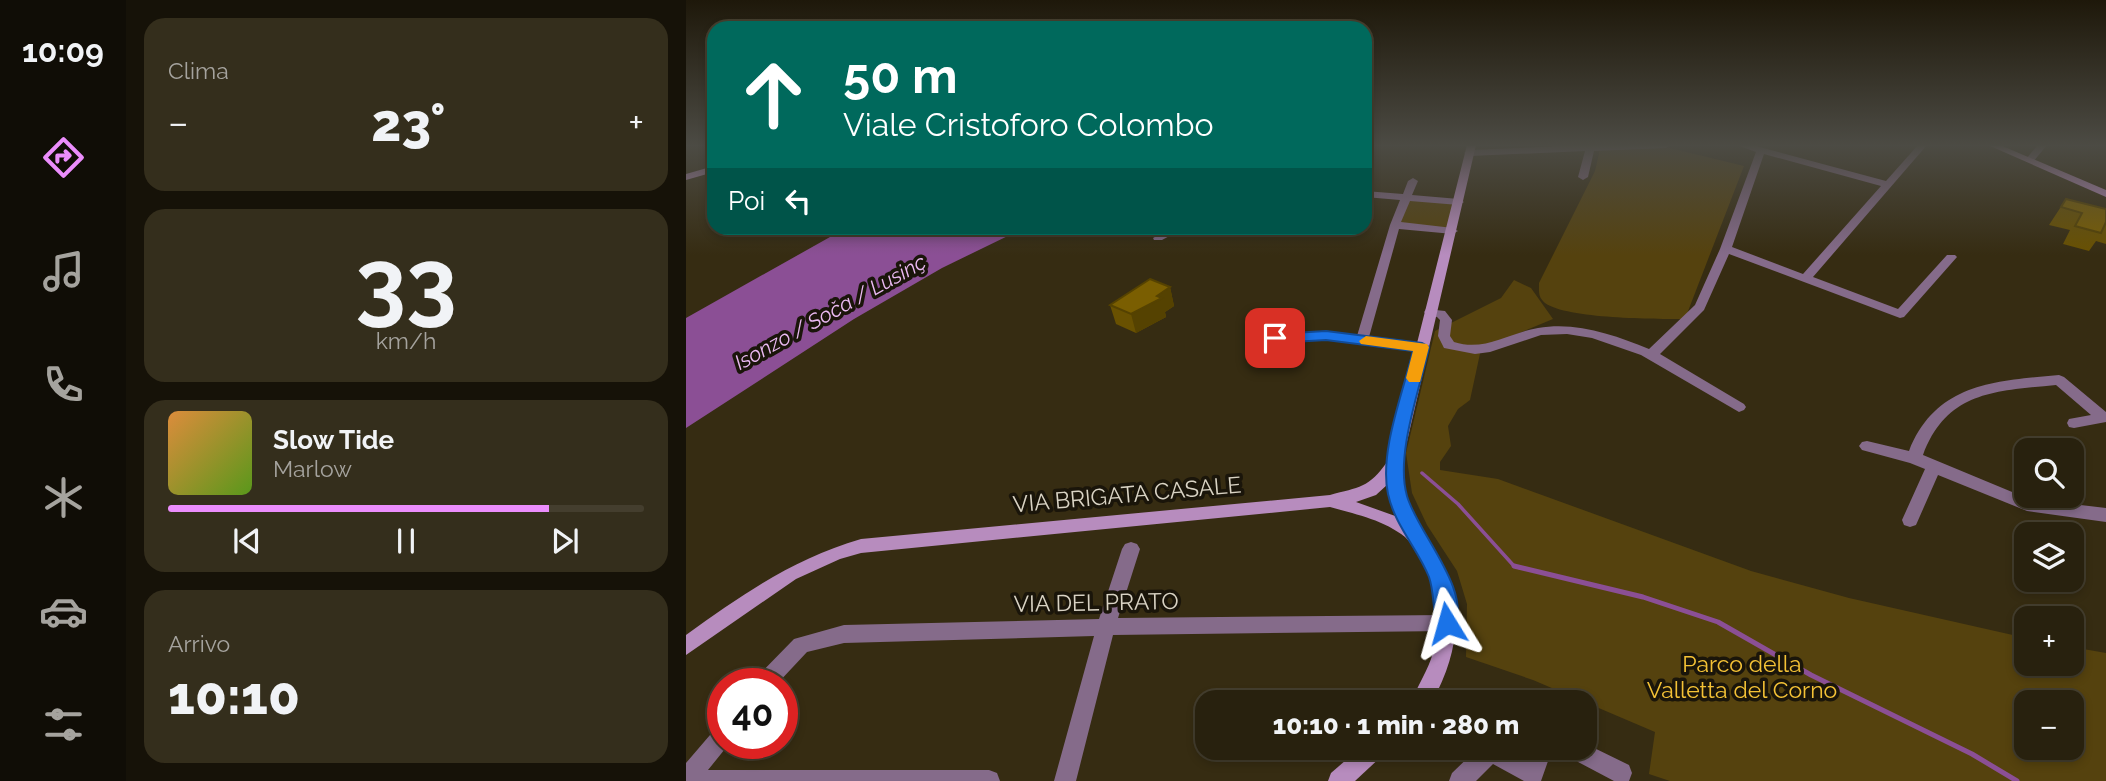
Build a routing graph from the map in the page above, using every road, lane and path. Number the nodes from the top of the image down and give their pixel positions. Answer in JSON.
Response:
{"nodes":[{"id":1,"x":1413,"y":181,"type":"dead end"},
{"id":2,"x":1463,"y":181,"type":"edge"},
{"id":3,"x":1750,"y":181,"type":"edge"},
{"id":4,"x":1878,"y":181,"type":"edge"},
{"id":5,"x":1890,"y":181,"type":"edge"},
{"id":6,"x":2078,"y":181,"type":"edge"},
{"id":7,"x":1888,"y":184,"type":"junction"},
{"id":8,"x":2106,"y":194,"type":"edge"},
{"id":9,"x":1372,"y":195,"type":"edge"},
{"id":10,"x":1406,"y":197,"type":"junction"},
{"id":11,"x":1459,"y":202,"type":"junction"},
{"id":12,"x":1395,"y":225,"type":"junction"},
{"id":13,"x":1453,"y":230,"type":"junction"},
{"id":14,"x":1164,"y":235,"type":"edge"},
{"id":15,"x":1158,"y":238,"type":"dead end"},
{"id":16,"x":1727,"y":249,"type":"junction"},
{"id":17,"x":1951,"y":257,"type":"dead end"},
{"id":18,"x":1806,"y":278,"type":"junction"},
{"id":19,"x":1430,"y":313,"type":"junction"},
{"id":20,"x":1275,"y":338,"type":"dead end"},
{"id":21,"x":1362,"y":340,"type":"junction"},
{"id":22,"x":1422,"y":347,"type":"junction"},
{"id":23,"x":1652,"y":354,"type":"junction"},
{"id":24,"x":1739,"y":407,"type":"dead end"},
{"id":25,"x":2074,"y":423,"type":"dead end"},
{"id":26,"x":1867,"y":446,"type":"dead end"},
{"id":27,"x":1914,"y":458,"type":"junction"},
{"id":28,"x":1394,"y":463,"type":"junction"},
{"id":29,"x":1934,"y":467,"type":"junction"},
{"id":30,"x":1330,"y":501,"type":"junction"},
{"id":31,"x":2106,"y":515,"type":"edge"},
{"id":32,"x":1910,"y":520,"type":"dead end"},
{"id":33,"x":1413,"y":534,"type":"junction"},
{"id":34,"x":1131,"y":549,"type":"dead end"},
{"id":35,"x":1447,"y":623,"type":"junction"},
{"id":36,"x":1106,"y":627,"type":"junction"},
{"id":37,"x":686,"y":646,"type":"edge"},
{"id":38,"x":779,"y":668,"type":"edge"},
{"id":39,"x":1427,"y":690,"type":"edge"},
{"id":40,"x":707,"y":754,"type":"edge"},
{"id":41,"x":1362,"y":760,"type":"edge"},
{"id":42,"x":1482,"y":760,"type":"edge"},
{"id":43,"x":1511,"y":760,"type":"edge"},
{"id":44,"x":1538,"y":760,"type":"edge"},
{"id":45,"x":1596,"y":760,"type":"edge"},
{"id":46,"x":1621,"y":773,"type":"dead end"},
{"id":47,"x":686,"y":780,"type":"edge"},
{"id":48,"x":989,"y":781,"type":"edge"},
{"id":49,"x":1065,"y":781,"type":"edge"},
{"id":50,"x":1339,"y":781,"type":"edge"},
{"id":51,"x":1460,"y":781,"type":"edge"}],
"edges":[{"from":1,"to":10,"type":"street"},
{"from":2,"to":11,"type":"street"},
{"from":3,"to":16,"type":"street"},
{"from":4,"to":7,"type":"street"},
{"from":5,"to":7,"type":"street"},
{"from":6,"to":8,"type":"street"},
{"from":7,"to":18,"type":"street"},
{"from":9,"to":10,"type":"street"},
{"from":10,"to":11,"type":"street"},
{"from":10,"to":12,"type":"street"},
{"from":11,"to":13,"type":"street"},
{"from":12,"to":13,"type":"street"},
{"from":12,"to":21,"type":"street"},
{"from":13,"to":19,"type":"street"},
{"from":14,"to":15,"type":"street"},
{"from":16,"to":18,"type":"street"},
{"from":16,"to":23,"type":"street"},
{"from":17,"to":18,"type":"street"},
{"from":19,"to":22,"type":"street"},
{"from":19,"to":23,"type":"street"},
{"from":20,"to":21,"type":"street"},
{"from":21,"to":22,"type":"street"},
{"from":22,"to":28,"type":"street"},
{"from":23,"to":24,"type":"street"},
{"from":25,"to":27,"type":"street"},
{"from":26,"to":27,"type":"street"},
{"from":27,"to":29,"type":"street"},
{"from":28,"to":30,"type":"street"},
{"from":28,"to":33,"type":"street"},
{"from":29,"to":31,"type":"street"},
{"from":29,"to":32,"type":"street"},
{"from":30,"to":33,"type":"street","name":"VIA BRIGATA CASALE"},
{"from":30,"to":37,"type":"street","name":"VIA BRIGATA CASALE"},
{"from":33,"to":35,"type":"street","name":"VIA BRIGATA CASALE"},
{"from":34,"to":36,"type":"street"},
{"from":35,"to":36,"type":"street","name":"VIA DEL PRATO"},
{"from":35,"to":39,"type":"street","name":"VIA BRIGATA CASALE"},
{"from":36,"to":38,"type":"street","name":"VIA DEL PRATO"},
{"from":36,"to":49,"type":"street"},
{"from":40,"to":47,"type":"street"},
{"from":41,"to":50,"type":"street"},
{"from":42,"to":51,"type":"street"},
{"from":43,"to":44,"type":"street"},
{"from":45,"to":46,"type":"street"},
{"from":47,"to":48,"type":"street"}]}
